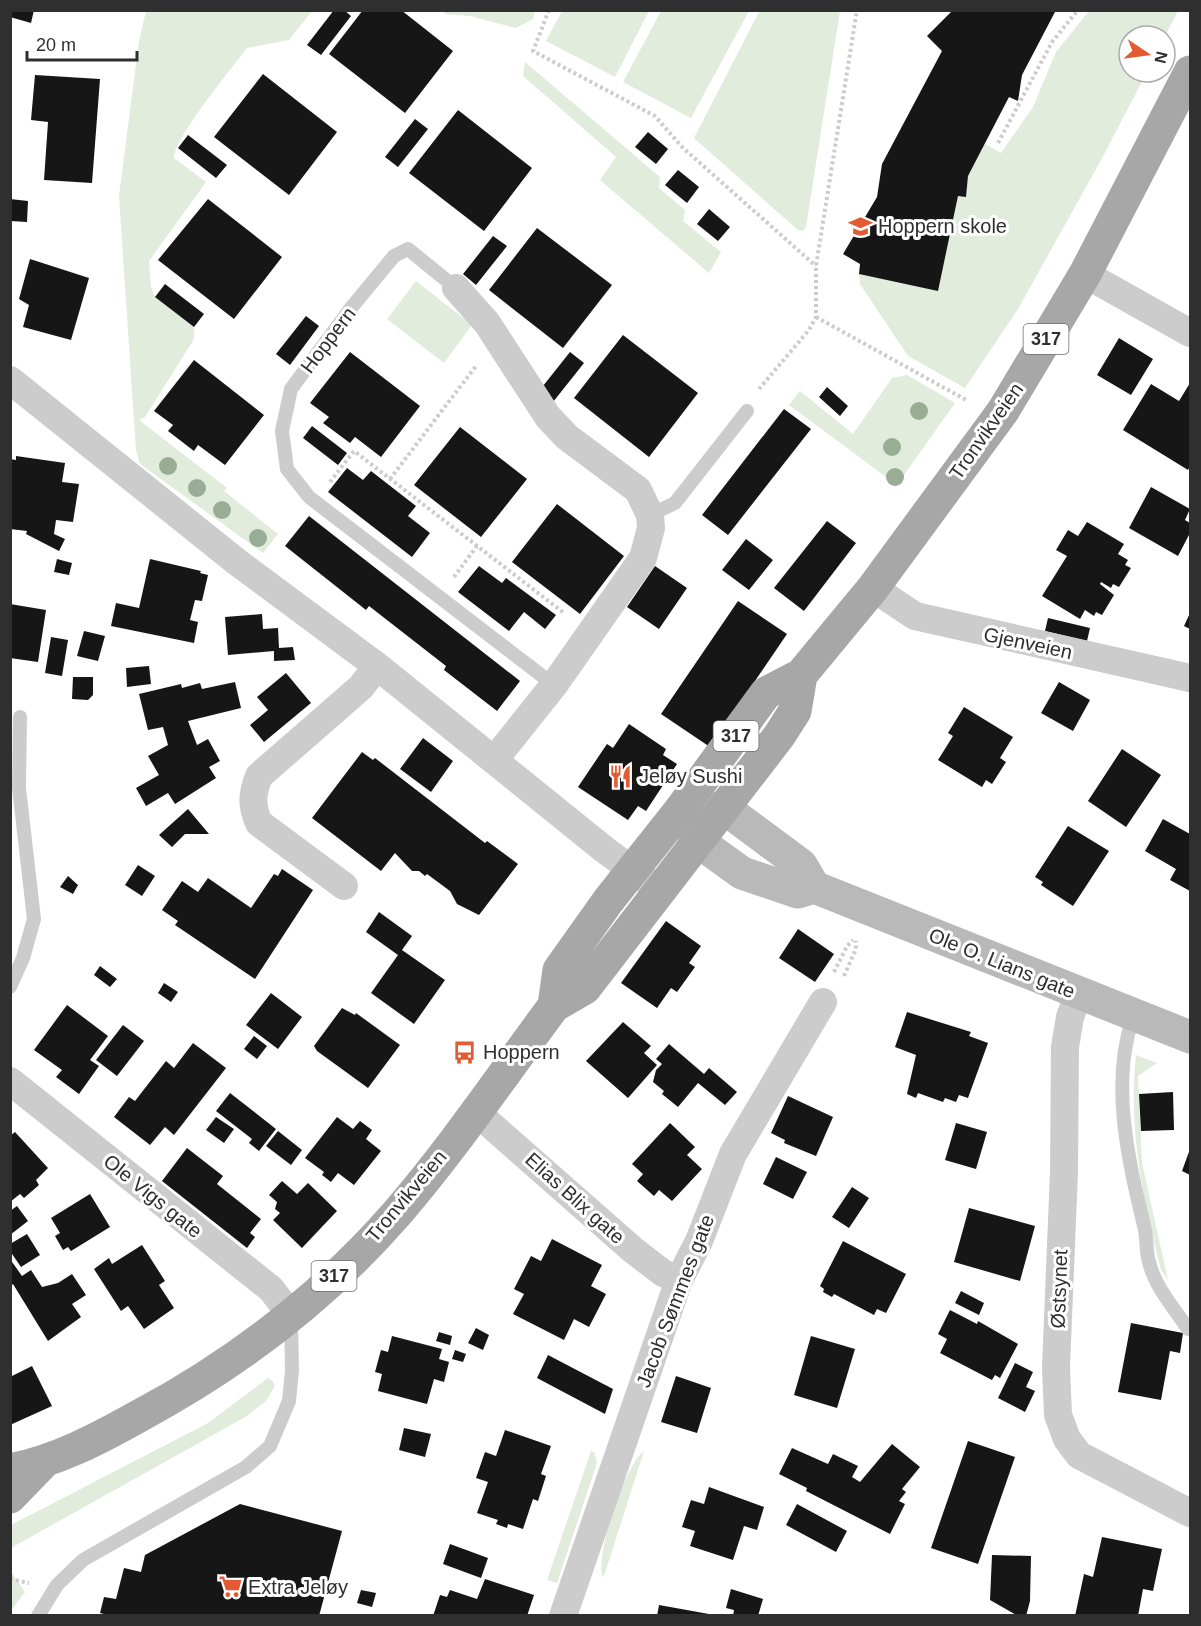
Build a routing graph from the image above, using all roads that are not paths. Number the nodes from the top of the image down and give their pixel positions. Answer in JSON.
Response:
{"nodes":[{"id":1,"x":1191,"y":72,"type":"edge"},
{"id":2,"x":1085,"y":274,"type":"junction"},
{"id":3,"x":456,"y":288,"type":"joint"},
{"id":4,"x":1191,"y":333,"type":"edge"},
{"id":5,"x":10,"y":380,"type":"edge"},
{"id":6,"x":747,"y":411,"type":"road end"},
{"id":7,"x":650,"y":515,"type":"junction"},
{"id":8,"x":873,"y":588,"type":"junction"},
{"id":9,"x":377,"y":666,"type":"junction"},
{"id":10,"x":801,"y":675,"type":"junction"},
{"id":11,"x":1191,"y":678,"type":"edge"},
{"id":12,"x":554,"y":685,"type":"junction"},
{"id":13,"x":20,"y":717,"type":"dead end"},
{"id":14,"x":495,"y":759,"type":"junction"},
{"id":15,"x":724,"y":808,"type":"junction"},
{"id":16,"x":681,"y":809,"type":"junction"},
{"id":17,"x":699,"y":842,"type":"junction"},
{"id":18,"x":632,"y":870,"type":"junction"},
{"id":19,"x":344,"y":886,"type":"dead end"},
{"id":20,"x":814,"y":887,"type":"junction"},
{"id":21,"x":661,"y":891,"type":"junction"},
{"id":22,"x":10,"y":987,"type":"edge"},
{"id":23,"x":1079,"y":993,"type":"junction"},
{"id":24,"x":823,"y":1002,"type":"road end"},
{"id":25,"x":554,"y":1006,"type":"junction"},
{"id":26,"x":1134,"y":1015,"type":"junction"},
{"id":27,"x":1191,"y":1037,"type":"edge"},
{"id":28,"x":10,"y":1082,"type":"edge"},
{"id":29,"x":475,"y":1111,"type":"junction"},
{"id":30,"x":679,"y":1280,"type":"junction"},
{"id":31,"x":291,"y":1315,"type":"junction"},
{"id":32,"x":1188,"y":1329,"type":"dead end"},
{"id":33,"x":42,"y":1464,"type":"junction"},
{"id":34,"x":10,"y":1470,"type":"edge"},
{"id":35,"x":10,"y":1497,"type":"edge"},
{"id":36,"x":1191,"y":1513,"type":"edge"},
{"id":37,"x":38,"y":1616,"type":"edge"},
{"id":38,"x":563,"y":1616,"type":"edge"}],
"edges":[{"from":1,"to":2,"type":"main road","name":"Tronvikveien","number":"317"},
{"from":2,"to":4,"type":"street"},
{"from":2,"to":8,"type":"main road","name":"Tronvikveien","number":"317"},
{"from":3,"to":7,"type":"street","name":"Hoppern"},
{"from":3,"to":12,"type":"lane","name":"Hoppern"},
{"from":5,"to":9,"type":"street"},
{"from":6,"to":7,"type":"lane"},
{"from":7,"to":12,"type":"street"},
{"from":8,"to":10,"type":"main road","name":"Tronvikveien","number":"317"},
{"from":8,"to":11,"type":"street","name":"Gjenveien"},
{"from":9,"to":14,"type":"street"},
{"from":9,"to":19,"type":"street"},
{"from":10,"to":15,"type":"main road","name":"Tronvikveien","number":"317"},
{"from":10,"to":16,"type":"main road","name":"Tronvikveien","number":"317"},
{"from":12,"to":14,"type":"street"},
{"from":13,"to":22,"type":"lane"},
{"from":14,"to":18,"type":"street"},
{"from":15,"to":16,"type":"street"},
{"from":15,"to":17,"type":"main road","name":"Tronvikveien","number":"317"},
{"from":15,"to":20,"type":"street"},
{"from":16,"to":17,"type":"street","name":"Ole O. Lians gate"},
{"from":16,"to":18,"type":"main road","name":"Tronvikveien","number":"317"},
{"from":17,"to":20,"type":"street","name":"Ole O. Lians gate"},
{"from":17,"to":21,"type":"main road","name":"Tronvikveien","number":"317"},
{"from":18,"to":21,"type":"street"},
{"from":18,"to":25,"type":"main road","name":"Tronvikveien","number":"317"},
{"from":20,"to":23,"type":"street","name":"Ole O. Lians gate"},
{"from":21,"to":25,"type":"main road","name":"Tronvikveien","number":"317"},
{"from":23,"to":26,"type":"street","name":"Ole O. Lians gate"},
{"from":23,"to":36,"type":"street","name":"Østsynet"},
{"from":24,"to":30,"type":"street","name":"Jacob Sømmes gate"},
{"from":25,"to":29,"type":"main road","name":"Tronvikveien","number":"317"},
{"from":26,"to":27,"type":"street","name":"Ole O. Lians gate"},
{"from":26,"to":32,"type":"lane"},
{"from":28,"to":31,"type":"street","name":"Ole Vigs gate"},
{"from":29,"to":30,"type":"street","name":"Elias Blix gate"},
{"from":29,"to":31,"type":"main road","name":"Tronvikveien","number":"317"},
{"from":30,"to":38,"type":"street","name":"Jacob Sømmes gate"},
{"from":31,"to":33,"type":"main road","name":"Tronvikveien","number":"317"},
{"from":31,"to":37,"type":"lane"},
{"from":33,"to":34,"type":"main road","name":"Tronvikveien","number":"317"},
{"from":33,"to":35,"type":"main road","name":"Tronvikveien","number":"317"}]}
